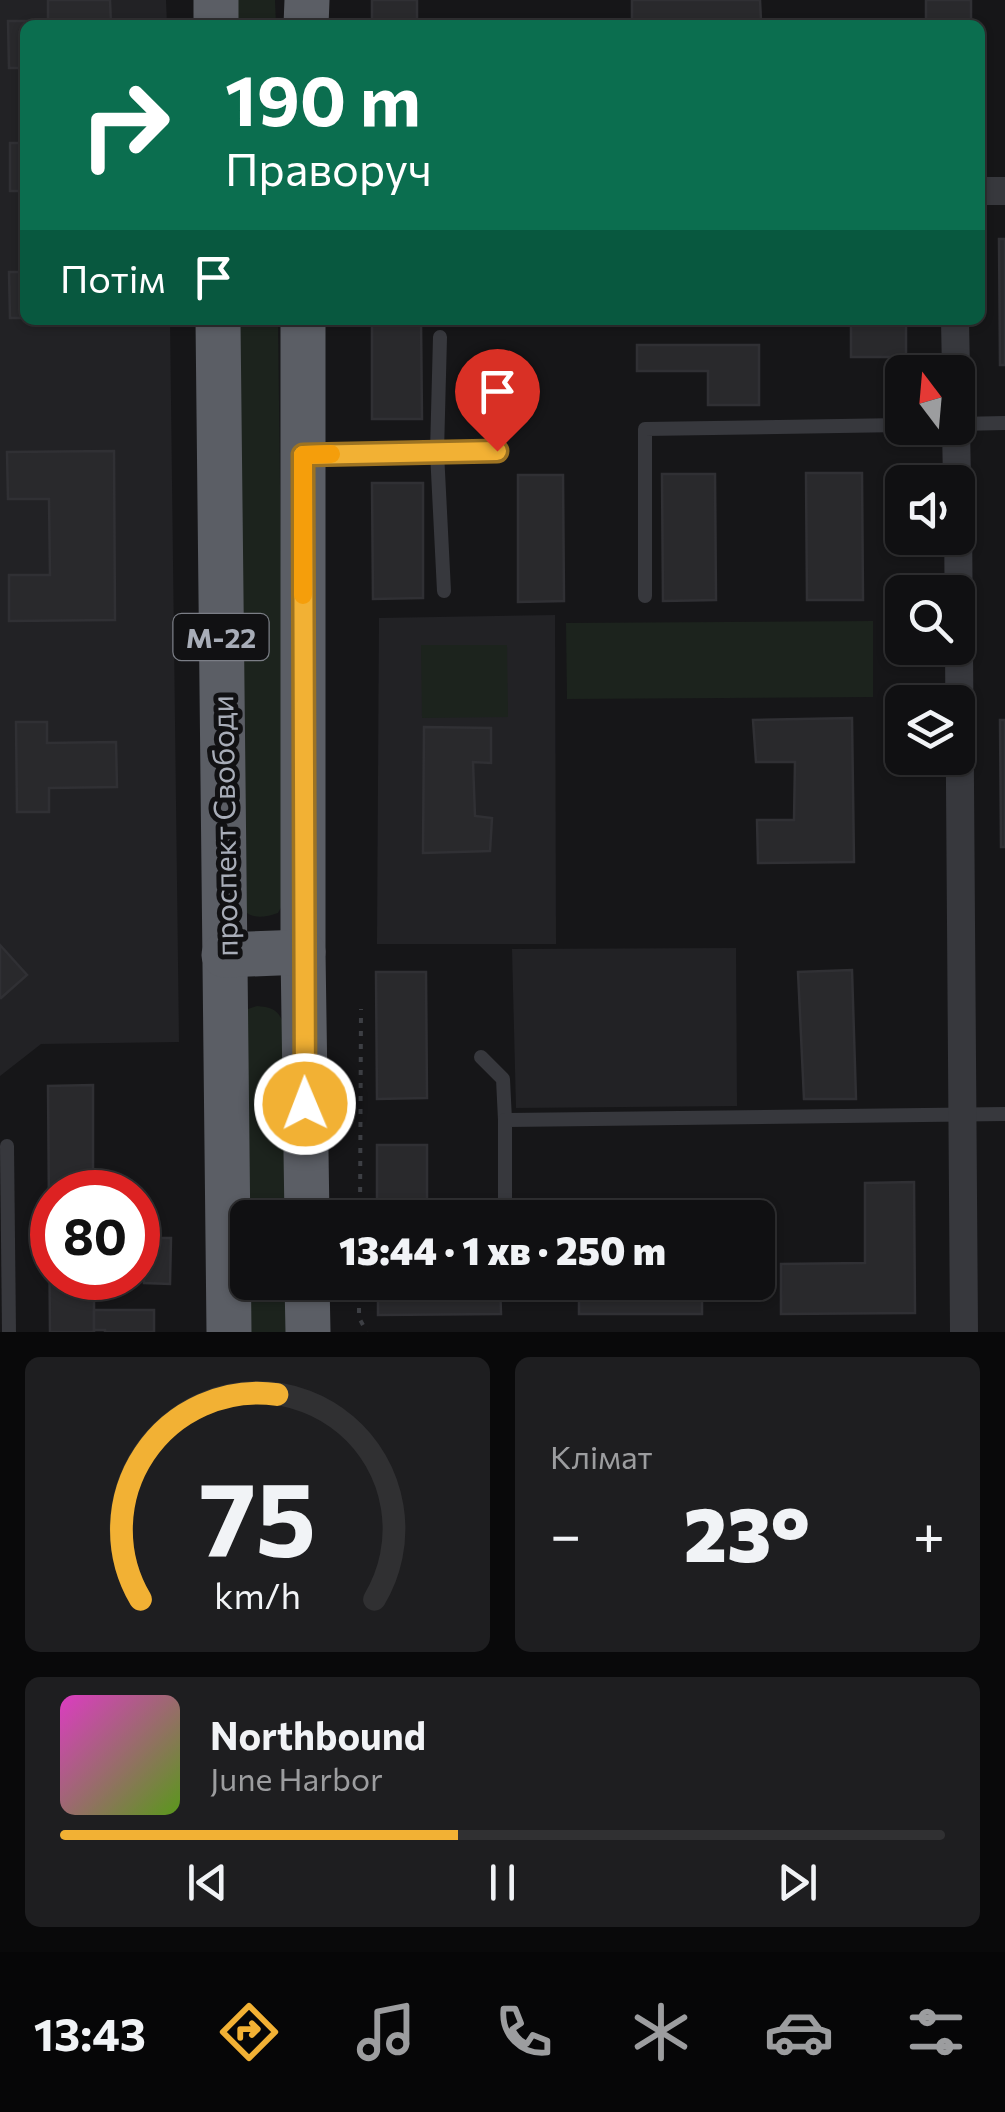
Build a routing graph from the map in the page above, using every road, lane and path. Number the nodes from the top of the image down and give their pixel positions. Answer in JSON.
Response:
{"nodes":[{"id":1,"x":218,"y":325,"type":"edge"},
{"id":2,"x":303,"y":325,"type":"edge"},
{"id":3,"x":955,"y":325,"type":"edge"},
{"id":4,"x":440,"y":336,"type":"dead end"},
{"id":5,"x":956,"y":355,"type":"edge"},
{"id":6,"x":1005,"y":423,"type":"edge"},
{"id":7,"x":885,"y":425,"type":"edge"},
{"id":8,"x":975,"y":425,"type":"edge"},
{"id":9,"x":497,"y":451,"type":"dead end"},
{"id":10,"x":437,"y":452,"type":"junction"},
{"id":11,"x":303,"y":455,"type":"junction"},
{"id":12,"x":958,"y":555,"type":"edge"},
{"id":13,"x":444,"y":591,"type":"dead end"},
{"id":14,"x":645,"y":596,"type":"dead end"},
{"id":15,"x":303,"y":952,"type":"junction"},
{"id":16,"x":224,"y":954,"type":"junction"},
{"id":17,"x":361,"y":1008,"type":"dead end"},
{"id":18,"x":481,"y":1057,"type":"dead end"},
{"id":19,"x":962,"y":1114,"type":"junction"},
{"id":20,"x":1005,"y":1114,"type":"edge"},
{"id":21,"x":505,"y":1120,"type":"junction"},
{"id":22,"x":7,"y":1146,"type":"dead end"},
{"id":23,"x":306,"y":1200,"type":"edge"},
{"id":24,"x":360,"y":1200,"type":"edge"},
{"id":25,"x":504,"y":1200,"type":"edge"},
{"id":26,"x":308,"y":1300,"type":"edge"},
{"id":27,"x":360,"y":1300,"type":"edge"},
{"id":28,"x":4,"y":1303,"type":"edge"},
{"id":29,"x":9,"y":1332,"type":"edge"},
{"id":30,"x":229,"y":1332,"type":"edge"},
{"id":31,"x":308,"y":1332,"type":"edge"},
{"id":32,"x":367,"y":1332,"type":"edge"},
{"id":33,"x":964,"y":1332,"type":"edge"}],
"edges":[{"from":1,"to":16,"type":"highway","name":"проспект Свободи","number":"М-22"},
{"from":2,"to":11,"type":"highway","number":"М-22"},
{"from":3,"to":5,"type":"street"},
{"from":4,"to":10,"type":"lane"},
{"from":6,"to":8,"type":"lane"},
{"from":7,"to":14,"type":"lane"},
{"from":9,"to":10,"type":"lane"},
{"from":10,"to":11,"type":"lane"},
{"from":10,"to":13,"type":"lane"},
{"from":11,"to":15,"type":"highway","number":"М-22"},
{"from":12,"to":19,"type":"street"},
{"from":15,"to":16,"type":"highway"},
{"from":15,"to":23,"type":"highway","number":"М-22"},
{"from":16,"to":30,"type":"highway","name":"проспект Свободи","number":"М-22"},
{"from":17,"to":24,"type":"path"},
{"from":18,"to":21,"type":"lane"},
{"from":19,"to":20,"type":"lane"},
{"from":19,"to":21,"type":"lane"},
{"from":19,"to":33,"type":"street"},
{"from":21,"to":25,"type":"lane"},
{"from":22,"to":28,"type":"lane"},
{"from":26,"to":31,"type":"highway"},
{"from":27,"to":32,"type":"path"},
{"from":28,"to":29,"type":"lane"}]}
